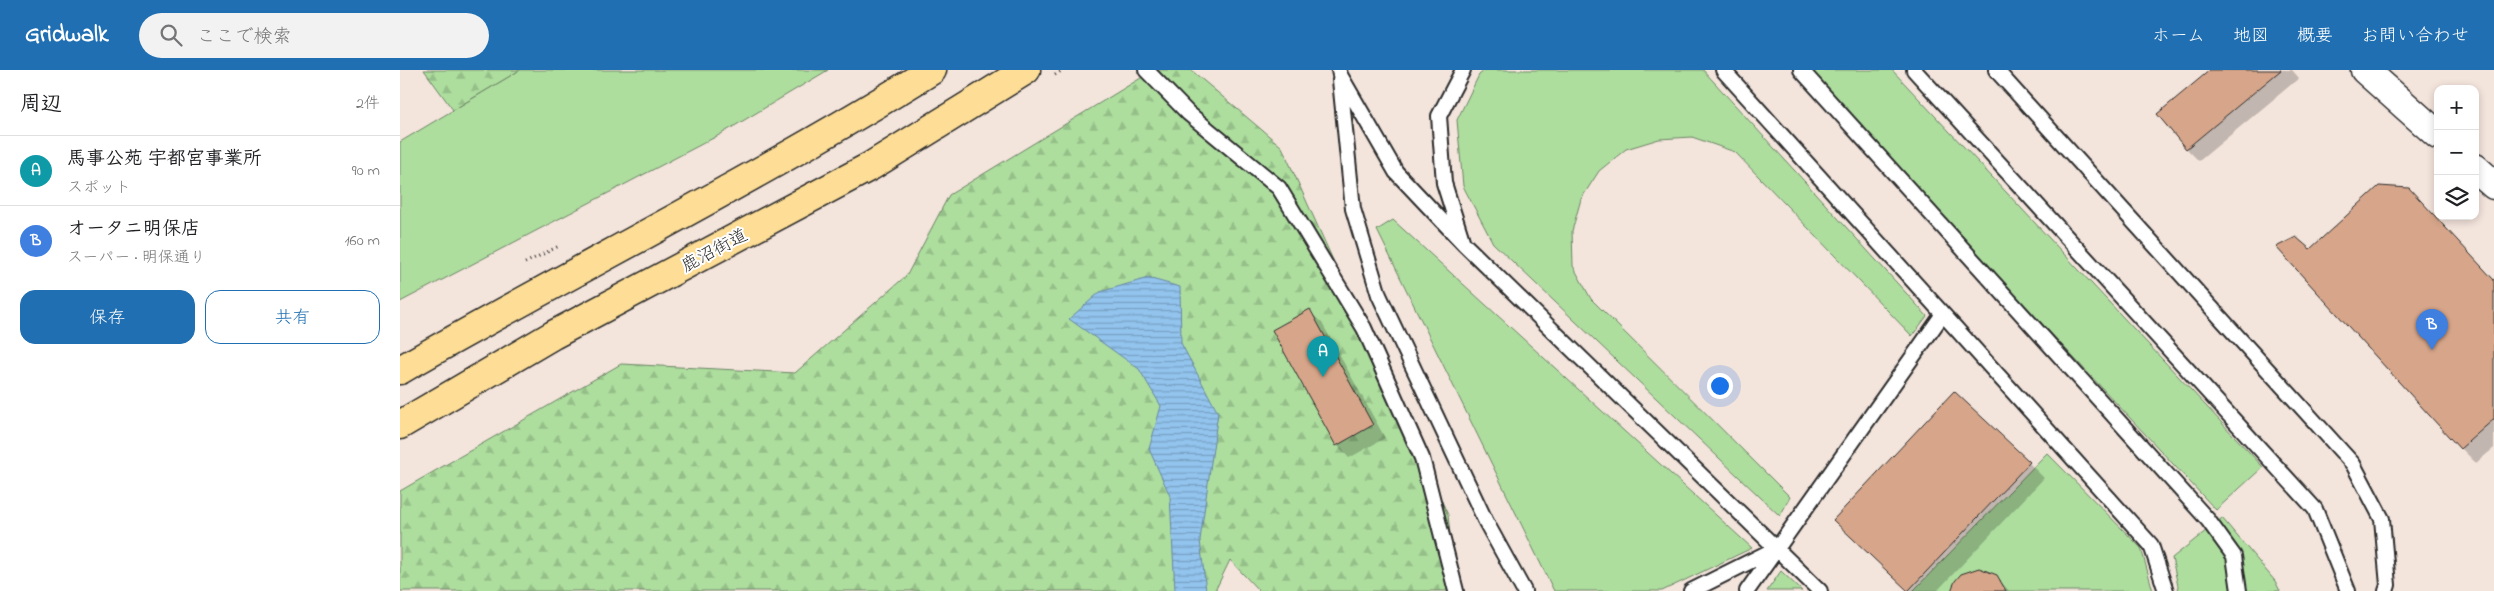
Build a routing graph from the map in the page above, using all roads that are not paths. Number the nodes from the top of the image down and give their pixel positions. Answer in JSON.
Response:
{"nodes":[{"id":1,"x":932,"y":70,"type":"edge"},
{"id":2,"x":1026,"y":70,"type":"edge"},
{"id":3,"x":1146,"y":70,"type":"edge"},
{"id":4,"x":1463,"y":70,"type":"edge"},
{"id":5,"x":1723,"y":70,"type":"edge"},
{"id":6,"x":1800,"y":70,"type":"edge"},
{"id":7,"x":1914,"y":70,"type":"edge"},
{"id":8,"x":1996,"y":70,"type":"edge"},
{"id":9,"x":2365,"y":70,"type":"edge"},
{"id":10,"x":1340,"y":72,"type":"edge"},
{"id":11,"x":2434,"y":131,"type":"edge"},
{"id":12,"x":2479,"y":172,"type":"edge"},
{"id":13,"x":2494,"y":185,"type":"edge"},
{"id":14,"x":1464,"y":244,"type":"junction"},
{"id":15,"x":1944,"y":314,"type":"junction"},
{"id":16,"x":400,"y":370,"type":"edge"},
{"id":17,"x":400,"y":425,"type":"edge"},
{"id":18,"x":1776,"y":548,"type":"junction"},
{"id":19,"x":1456,"y":591,"type":"edge"},
{"id":20,"x":1524,"y":591,"type":"edge"},
{"id":21,"x":1691,"y":591,"type":"edge"},
{"id":22,"x":1746,"y":591,"type":"edge"},
{"id":23,"x":1820,"y":591,"type":"edge"},
{"id":24,"x":2166,"y":591,"type":"edge"},
{"id":25,"x":2239,"y":591,"type":"edge"},
{"id":26,"x":2348,"y":591,"type":"edge"},
{"id":27,"x":2386,"y":591,"type":"edge"}],
"edges":[{"from":1,"to":16,"type":"main road"},
{"from":2,"to":17,"type":"main road","name":"鹿沼街道"},
{"from":3,"to":19,"type":"lane"},
{"from":4,"to":14,"type":"lane"},
{"from":5,"to":15,"type":"lane"},
{"from":6,"to":25,"type":"lane"},
{"from":7,"to":26,"type":"lane"},
{"from":8,"to":27,"type":"lane"},
{"from":9,"to":11,"type":"street"},
{"from":10,"to":14,"type":"lane"},
{"from":10,"to":20,"type":"lane"},
{"from":12,"to":13,"type":"street"},
{"from":14,"to":18,"type":"lane"},
{"from":15,"to":18,"type":"lane"},
{"from":15,"to":24,"type":"lane"},
{"from":18,"to":21,"type":"lane"},
{"from":18,"to":22,"type":"lane"},
{"from":18,"to":23,"type":"lane"}]}
